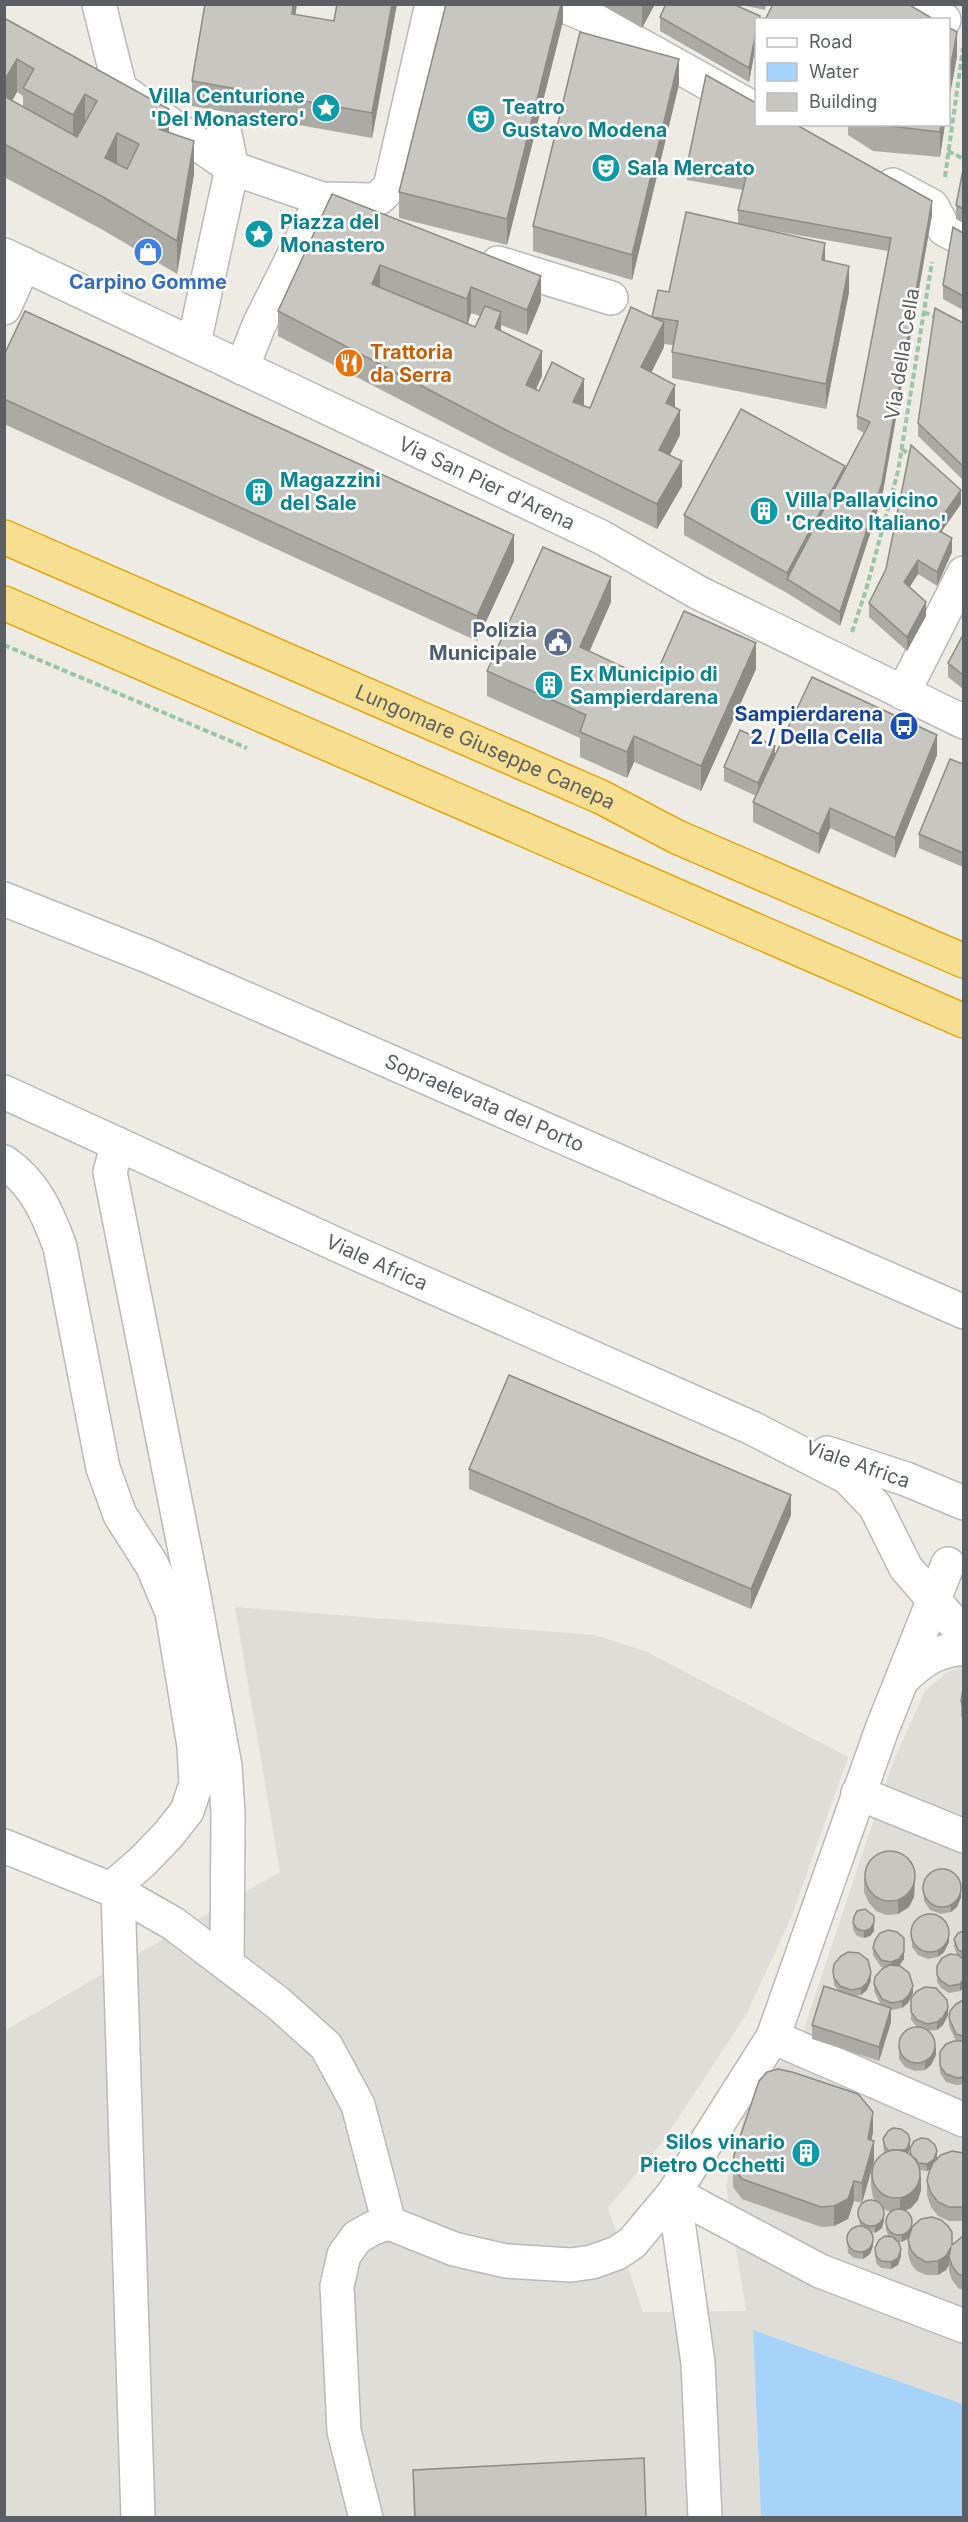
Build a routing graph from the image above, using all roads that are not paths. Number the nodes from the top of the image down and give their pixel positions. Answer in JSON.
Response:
{"nodes":[{"id":1,"x":99,"y":4,"type":"edge"},
{"id":2,"x":432,"y":4,"type":"edge"},
{"id":3,"x":560,"y":4,"type":"edge"},
{"id":4,"x":919,"y":4,"type":"edge"},
{"id":5,"x":941,"y":18,"type":"edge"},
{"id":6,"x":950,"y":23,"type":"edge"},
{"id":7,"x":963,"y":31,"type":"edge"},
{"id":8,"x":755,"y":109,"type":"edge"},
{"id":9,"x":221,"y":116,"type":"edge"},
{"id":10,"x":232,"y":168,"type":"junction"},
{"id":11,"x":862,"y":168,"type":"edge"},
{"id":12,"x":322,"y":199,"type":"junction"},
{"id":13,"x":945,"y":223,"type":"edge"},
{"id":14,"x":474,"y":256,"type":"edge"},
{"id":15,"x":14,"y":260,"type":"edge"},
{"id":16,"x":611,"y":298,"type":"dead end"},
{"id":17,"x":4,"y":308,"type":"edge"},
{"id":18,"x":194,"y":343,"type":"junction"},
{"id":19,"x":242,"y":368,"type":"junction"},
{"id":20,"x":4,"y":537,"type":"edge"},
{"id":21,"x":963,"y":573,"type":"edge"},
{"id":22,"x":4,"y":603,"type":"edge"},
{"id":23,"x":903,"y":693,"type":"junction"},
{"id":24,"x":963,"y":722,"type":"edge"},
{"id":25,"x":4,"y":899,"type":"edge"},
{"id":26,"x":963,"y":961,"type":"edge"},
{"id":27,"x":963,"y":1021,"type":"edge"},
{"id":28,"x":4,"y":1092,"type":"edge"},
{"id":29,"x":118,"y":1144,"type":"junction"},
{"id":30,"x":4,"y":1162,"type":"edge"},
{"id":31,"x":963,"y":1312,"type":"edge"},
{"id":32,"x":752,"y":1428,"type":"junction"},
{"id":33,"x":963,"y":1503,"type":"edge"},
{"id":34,"x":956,"y":1554,"type":"edge"},
{"id":35,"x":904,"y":1565,"type":"junction"},
{"id":36,"x":954,"y":1626,"type":"edge"},
{"id":37,"x":897,"y":1691,"type":"junction"},
{"id":38,"x":858,"y":1793,"type":"junction"},
{"id":39,"x":963,"y":1836,"type":"edge"},
{"id":40,"x":4,"y":1846,"type":"edge"},
{"id":41,"x":114,"y":1890,"type":"junction"},
{"id":42,"x":228,"y":1962,"type":"junction"},
{"id":43,"x":773,"y":2037,"type":"junction"},
{"id":44,"x":963,"y":2120,"type":"edge"},
{"id":45,"x":674,"y":2193,"type":"junction"},
{"id":46,"x":389,"y":2223,"type":"junction"},
{"id":47,"x":963,"y":2326,"type":"edge"},
{"id":48,"x":138,"y":2517,"type":"edge"},
{"id":49,"x":366,"y":2517,"type":"edge"},
{"id":50,"x":705,"y":2517,"type":"edge"}],
"edges":[{"from":1,"to":10,"type":"street"},
{"from":2,"to":12,"type":"street"},
{"from":3,"to":8,"type":"street"},
{"from":4,"to":5,"type":"street"},
{"from":6,"to":7,"type":"street"},
{"from":9,"to":10,"type":"street"},
{"from":10,"to":12,"type":"street"},
{"from":10,"to":18,"type":"street"},
{"from":11,"to":13,"type":"street"},
{"from":12,"to":19,"type":"street"},
{"from":14,"to":16,"type":"street"},
{"from":15,"to":17,"type":"street"},
{"from":15,"to":18,"type":"street","name":"Via San Pier d'Arena"},
{"from":18,"to":19,"type":"street","name":"Via San Pier d'Arena"},
{"from":19,"to":23,"type":"street","name":"Via San Pier d'Arena"},
{"from":20,"to":26,"type":"highway","name":"Lungomare Giuseppe Canepa"},
{"from":21,"to":23,"type":"street"},
{"from":22,"to":27,"type":"highway"},
{"from":23,"to":24,"type":"street","name":"Via San Pier d'Arena"},
{"from":25,"to":31,"type":"street","name":"Sopraelevata del Porto"},
{"from":28,"to":29,"type":"street","name":"Viale Africa"},
{"from":29,"to":32,"type":"street","name":"Viale Africa"},
{"from":29,"to":42,"type":"street"},
{"from":30,"to":41,"type":"street"},
{"from":32,"to":33,"type":"street","name":"Viale Africa"},
{"from":32,"to":35,"type":"street","name":"Viale Africa"},
{"from":34,"to":36,"type":"street"},
{"from":35,"to":36,"type":"street","name":"Viale Africa"},
{"from":35,"to":37,"type":"street","name":"Viale Africa"},
{"from":36,"to":37,"type":"street"},
{"from":36,"to":37,"type":"street"},
{"from":37,"to":38,"type":"street"},
{"from":38,"to":39,"type":"street"},
{"from":38,"to":43,"type":"street"},
{"from":40,"to":41,"type":"street"},
{"from":41,"to":42,"type":"street"},
{"from":41,"to":48,"type":"street"},
{"from":42,"to":46,"type":"street"},
{"from":43,"to":44,"type":"street"},
{"from":43,"to":45,"type":"street"},
{"from":45,"to":46,"type":"street"},
{"from":45,"to":47,"type":"street"},
{"from":45,"to":50,"type":"street"},
{"from":46,"to":49,"type":"street"}]}
